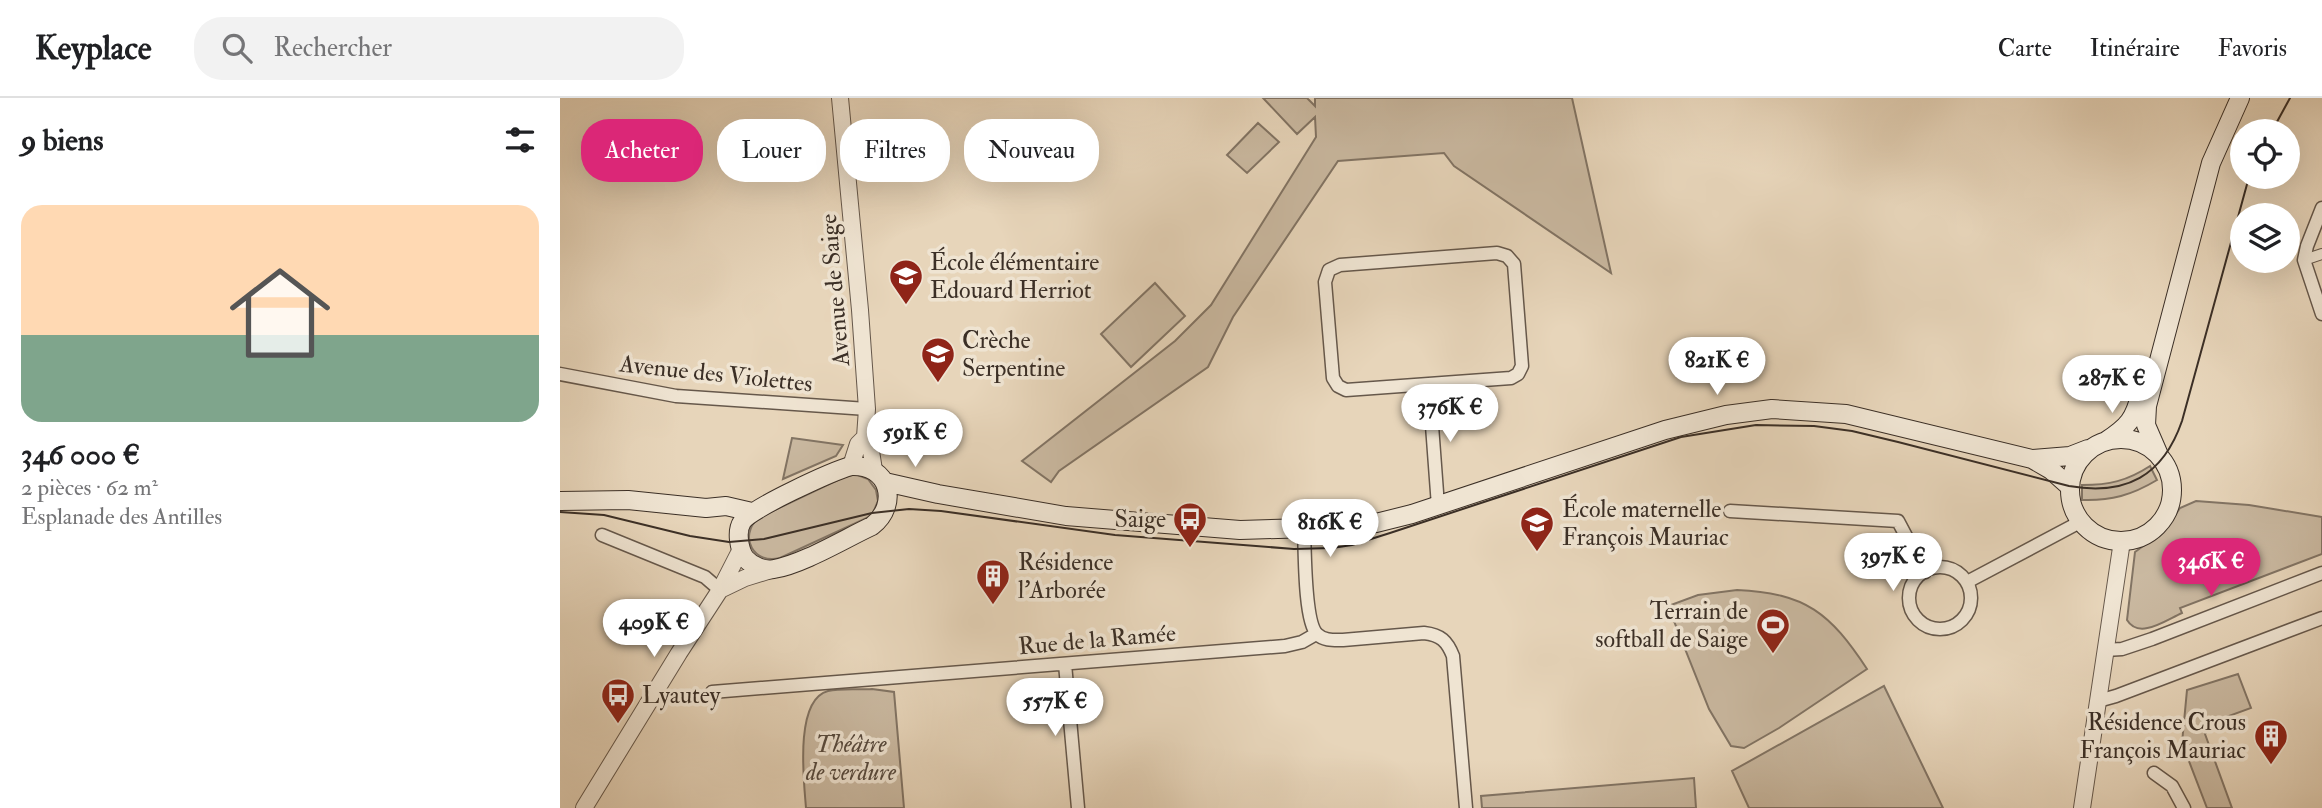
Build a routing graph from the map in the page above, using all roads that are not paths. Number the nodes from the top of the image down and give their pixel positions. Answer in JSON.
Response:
{"nodes":[{"id":1,"x":840,"y":98,"type":"edge"},
{"id":2,"x":2229,"y":98,"type":"edge"},
{"id":3,"x":2240,"y":98,"type":"edge"},
{"id":4,"x":2322,"y":208,"type":"edge"},
{"id":5,"x":2322,"y":254,"type":"edge"},
{"id":6,"x":2304,"y":260,"type":"junction"},
{"id":7,"x":2322,"y":314,"type":"edge"},
{"id":8,"x":560,"y":374,"type":"edge"},
{"id":9,"x":1429,"y":385,"type":"junction"},
{"id":10,"x":867,"y":409,"type":"junction"},
{"id":11,"x":865,"y":437,"type":"junction"},
{"id":12,"x":2098,"y":444,"type":"junction"},
{"id":13,"x":2158,"y":455,"type":"junction"},
{"id":14,"x":2032,"y":459,"type":"junction"},
{"id":15,"x":851,"y":466,"type":"junction"},
{"id":16,"x":879,"y":476,"type":"junction"},
{"id":17,"x":2069,"y":486,"type":"junction"},
{"id":18,"x":938,"y":494,"type":"junction"},
{"id":19,"x":560,"y":501,"type":"edge"},
{"id":20,"x":1438,"y":506,"type":"junction"},
{"id":21,"x":886,"y":507,"type":"junction"},
{"id":22,"x":1730,"y":511,"type":"dead end"},
{"id":23,"x":746,"y":518,"type":"junction"},
{"id":24,"x":2080,"y":522,"type":"junction"},
{"id":25,"x":602,"y":534,"type":"dead end"},
{"id":26,"x":1304,"y":534,"type":"junction"},
{"id":27,"x":2122,"y":541,"type":"junction"},
{"id":28,"x":741,"y":549,"type":"junction"},
{"id":29,"x":771,"y":570,"type":"junction"},
{"id":30,"x":1925,"y":572,"type":"junction"},
{"id":31,"x":2322,"y":573,"type":"edge"},
{"id":32,"x":1967,"y":582,"type":"junction"},
{"id":33,"x":720,"y":590,"type":"junction"},
{"id":34,"x":2322,"y":618,"type":"edge"},
{"id":35,"x":1316,"y":634,"type":"junction"},
{"id":36,"x":2105,"y":650,"type":"junction"},
{"id":37,"x":1065,"y":664,"type":"junction"},
{"id":38,"x":712,"y":692,"type":"dead end"},
{"id":39,"x":2098,"y":701,"type":"junction"},
{"id":40,"x":2154,"y":773,"type":"dead end"},
{"id":41,"x":584,"y":808,"type":"edge"},
{"id":42,"x":1078,"y":808,"type":"edge"},
{"id":43,"x":1466,"y":808,"type":"edge"},
{"id":44,"x":2082,"y":808,"type":"edge"},
{"id":45,"x":2183,"y":808,"type":"edge"}],
"edges":[{"from":1,"to":10,"type":"street","name":"Avenue de Saige"},
{"from":2,"to":12,"type":"main road"},
{"from":3,"to":13,"type":"main road"},
{"from":4,"to":6,"type":"street"},
{"from":5,"to":6,"type":"street"},
{"from":6,"to":7,"type":"street"},
{"from":8,"to":10,"type":"street","name":"Avenue des Violettes"},
{"from":9,"to":9,"type":"street"},
{"from":9,"to":20,"type":"street"},
{"from":10,"to":11,"type":"street","name":"Avenue de Saige"},
{"from":11,"to":15,"type":"street","name":"Avenue de Saige"},
{"from":11,"to":16,"type":"street","name":"Avenue de Saige"},
{"from":12,"to":13,"type":"main road"},
{"from":12,"to":14,"type":"main road"},
{"from":12,"to":17,"type":"main road"},
{"from":13,"to":27,"type":"main road"},
{"from":14,"to":17,"type":"main road"},
{"from":14,"to":20,"type":"main road"},
{"from":15,"to":16,"type":"main road"},
{"from":15,"to":23,"type":"main road"},
{"from":16,"to":18,"type":"main road"},
{"from":16,"to":21,"type":"main road"},
{"from":17,"to":24,"type":"main road"},
{"from":18,"to":21,"type":"main road"},
{"from":18,"to":26,"type":"main road"},
{"from":19,"to":23,"type":"main road"},
{"from":20,"to":26,"type":"main road"},
{"from":21,"to":29,"type":"main road"},
{"from":22,"to":30,"type":"street"},
{"from":23,"to":28,"type":"main road"},
{"from":24,"to":27,"type":"main road"},
{"from":24,"to":32,"type":"street"},
{"from":25,"to":33,"type":"street"},
{"from":26,"to":35,"type":"street"},
{"from":27,"to":36,"type":"street"},
{"from":28,"to":29,"type":"main road"},
{"from":28,"to":33,"type":"street"},
{"from":29,"to":33,"type":"street"},
{"from":30,"to":32,"type":"street"},
{"from":30,"to":32,"type":"street"},
{"from":31,"to":36,"type":"street"},
{"from":33,"to":41,"type":"street"},
{"from":34,"to":39,"type":"street"},
{"from":35,"to":37,"type":"street","name":"Rue de la Ramée"},
{"from":35,"to":43,"type":"street"},
{"from":36,"to":39,"type":"street"},
{"from":37,"to":38,"type":"street","name":"Rue de la Ramée"},
{"from":37,"to":42,"type":"street"},
{"from":39,"to":44,"type":"street"},
{"from":40,"to":45,"type":"street"}]}
